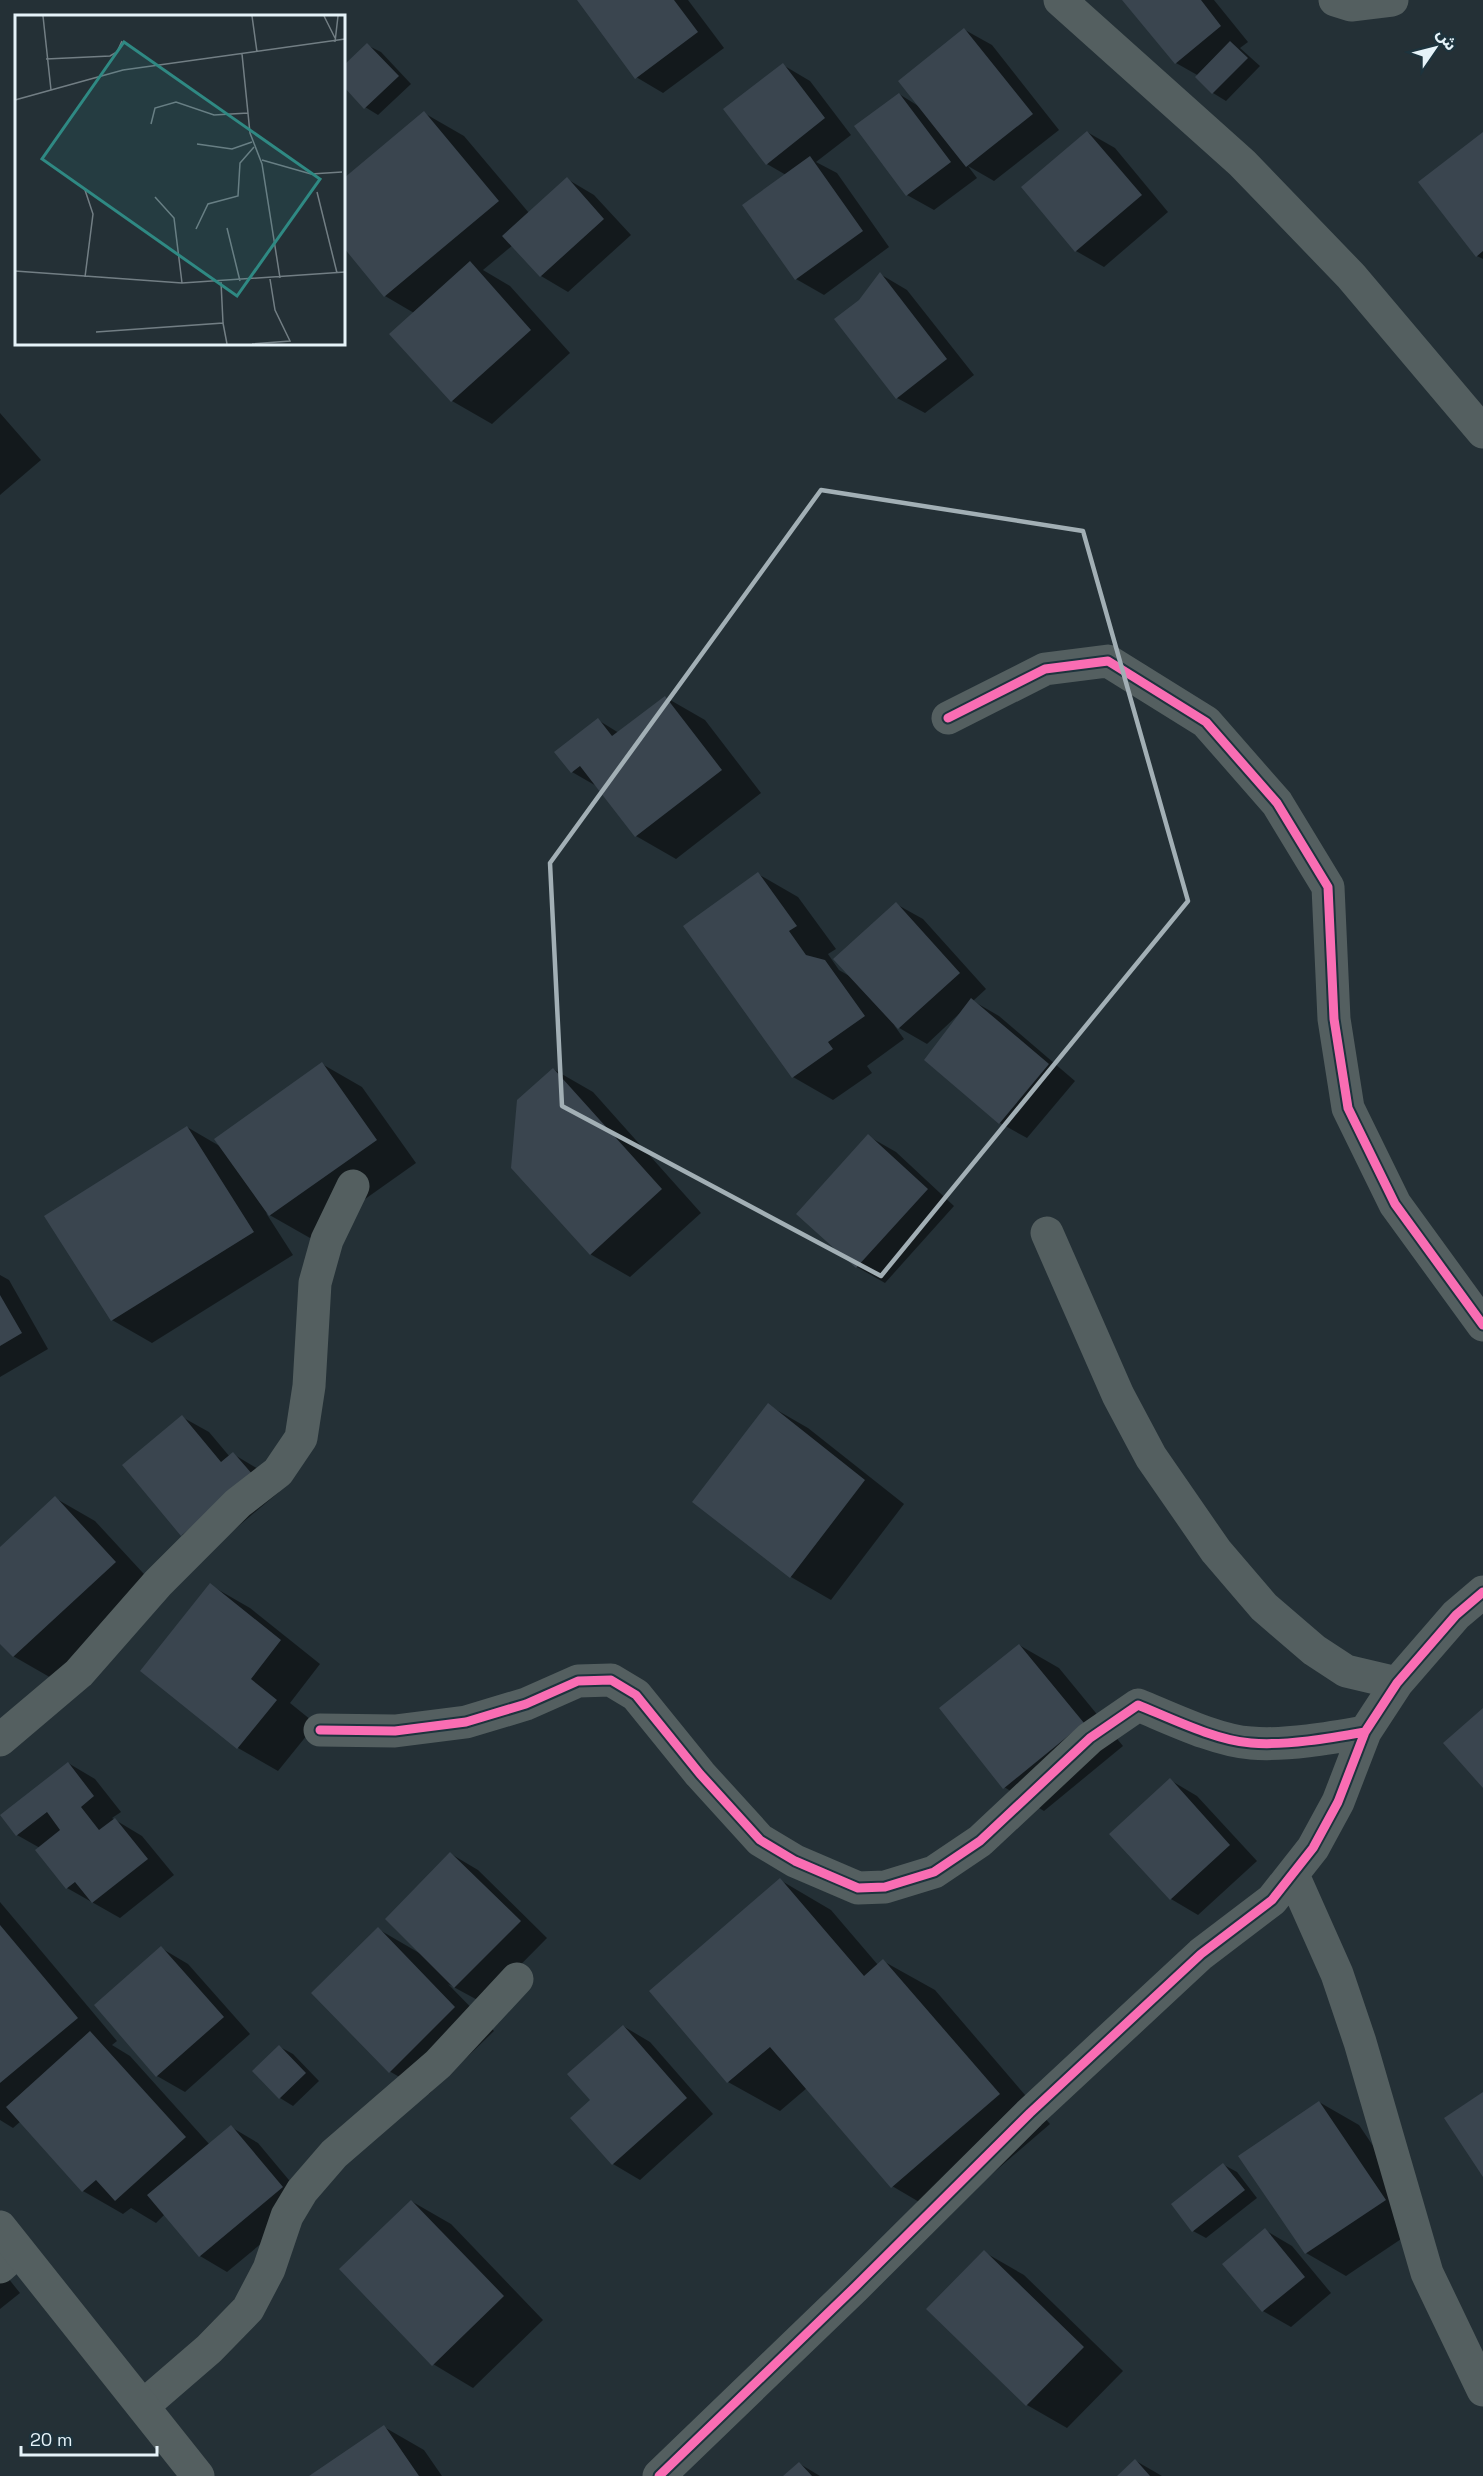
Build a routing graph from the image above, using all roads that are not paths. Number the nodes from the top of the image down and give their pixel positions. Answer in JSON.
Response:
{"nodes":[{"id":1,"x":1060,"y":0,"type":"edge"},
{"id":2,"x":1335,"y":0,"type":"edge"},
{"id":3,"x":1392,"y":0,"type":"edge"},
{"id":4,"x":1483,"y":432,"type":"edge"},
{"id":5,"x":948,"y":718,"type":"dead end"},
{"id":6,"x":353,"y":1186,"type":"dead end"},
{"id":7,"x":1047,"y":1233,"type":"dead end"},
{"id":8,"x":1483,"y":1325,"type":"edge"},
{"id":9,"x":1483,"y":1592,"type":"edge"},
{"id":10,"x":1397,"y":1683,"type":"junction"},
{"id":11,"x":320,"y":1730,"type":"dead end"},
{"id":12,"x":1365,"y":1732,"type":"junction"},
{"id":13,"x":0,"y":1740,"type":"edge"},
{"id":14,"x":1293,"y":1875,"type":"junction"},
{"id":15,"x":517,"y":1980,"type":"dead end"},
{"id":16,"x":6,"y":2248,"type":"edge"},
{"id":17,"x":1483,"y":2390,"type":"edge"},
{"id":18,"x":143,"y":2406,"type":"junction"},
{"id":19,"x":198,"y":2476,"type":"edge"},
{"id":20,"x":659,"y":2476,"type":"edge"}],
"edges":[{"from":1,"to":4,"type":"street"},
{"from":2,"to":3,"type":"street"},
{"from":5,"to":8,"type":"street"},
{"from":6,"to":13,"type":"street"},
{"from":7,"to":10,"type":"street"},
{"from":9,"to":10,"type":"street"},
{"from":10,"to":12,"type":"street"},
{"from":11,"to":12,"type":"street"},
{"from":12,"to":14,"type":"street"},
{"from":14,"to":17,"type":"street"},
{"from":14,"to":20,"type":"street"},
{"from":15,"to":18,"type":"street"},
{"from":16,"to":18,"type":"street"},
{"from":18,"to":19,"type":"street"}]}
